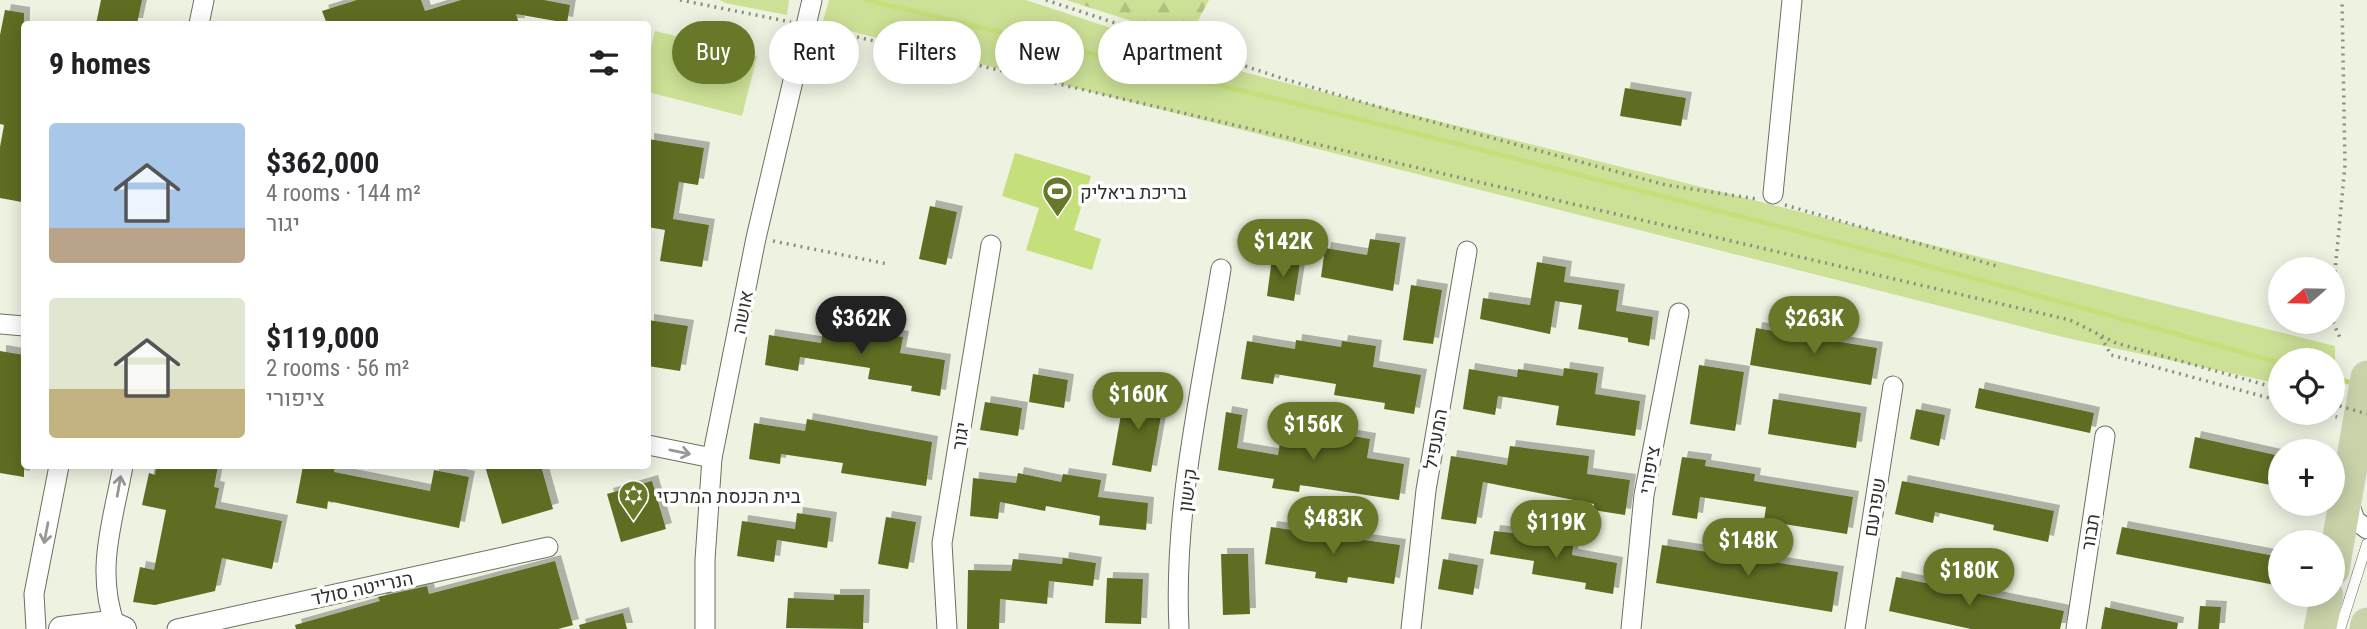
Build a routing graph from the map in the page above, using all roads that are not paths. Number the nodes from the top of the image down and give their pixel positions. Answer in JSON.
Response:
{"nodes":[{"id":1,"x":204,"y":0,"type":"edge"},
{"id":2,"x":812,"y":0,"type":"edge"},
{"id":3,"x":1792,"y":0,"type":"edge"},
{"id":4,"x":200,"y":21,"type":"edge"},
{"id":5,"x":1773,"y":194,"type":"road end"},
{"id":6,"x":991,"y":244,"type":"dead end"},
{"id":7,"x":1467,"y":251,"type":"dead end"},
{"id":8,"x":1221,"y":269,"type":"dead end"},
{"id":9,"x":1679,"y":313,"type":"dead end"},
{"id":10,"x":0,"y":324,"type":"edge"},
{"id":11,"x":21,"y":326,"type":"edge"},
{"id":12,"x":2367,"y":377,"type":"edge"},
{"id":13,"x":1893,"y":386,"type":"dead end"},
{"id":14,"x":2105,"y":436,"type":"dead end"},
{"id":15,"x":651,"y":446,"type":"edge"},
{"id":16,"x":712,"y":458,"type":"junction"},
{"id":17,"x":58,"y":469,"type":"edge"},
{"id":18,"x":122,"y":469,"type":"edge"},
{"id":19,"x":2354,"y":532,"type":"edge"},
{"id":20,"x":548,"y":547,"type":"dead end"},
{"id":21,"x":2325,"y":607,"type":"edge"},
{"id":22,"x":123,"y":627,"type":"edge"},
{"id":23,"x":36,"y":629,"type":"edge"},
{"id":24,"x":61,"y":629,"type":"edge"},
{"id":25,"x":177,"y":629,"type":"edge"},
{"id":26,"x":705,"y":629,"type":"edge"},
{"id":27,"x":947,"y":629,"type":"edge"},
{"id":28,"x":1179,"y":629,"type":"edge"},
{"id":29,"x":1411,"y":629,"type":"edge"},
{"id":30,"x":1631,"y":629,"type":"edge"},
{"id":31,"x":1855,"y":629,"type":"edge"},
{"id":32,"x":2076,"y":629,"type":"edge"},
{"id":33,"x":2320,"y":629,"type":"edge"},
{"id":34,"x":2340,"y":629,"type":"edge"}],
"edges":[{"from":1,"to":4,"type":"street"},
{"from":2,"to":16,"type":"street","name":"אושה"},
{"from":3,"to":5,"type":"street"},
{"from":6,"to":27,"type":"street","name":"יגור"},
{"from":7,"to":29,"type":"street","name":"המעפיל"},
{"from":8,"to":28,"type":"street","name":"קישון"},
{"from":9,"to":30,"type":"street","name":"ציפורי"},
{"from":10,"to":11,"type":"street"},
{"from":12,"to":19,"type":"main road"},
{"from":13,"to":31,"type":"street","name":"שפרעם"},
{"from":14,"to":32,"type":"street","name":"תבור"},
{"from":15,"to":16,"type":"street","one_way":true},
{"from":16,"to":26,"type":"street","name":"אושה"},
{"from":17,"to":23,"type":"street","one_way":true},
{"from":22,"to":18,"type":"street","one_way":true},
{"from":19,"to":34,"type":"lane"},
{"from":20,"to":25,"type":"street","name":"הנרייטה סולד"},
{"from":21,"to":33,"type":"main road"},
{"from":22,"to":24,"type":"street"}]}
